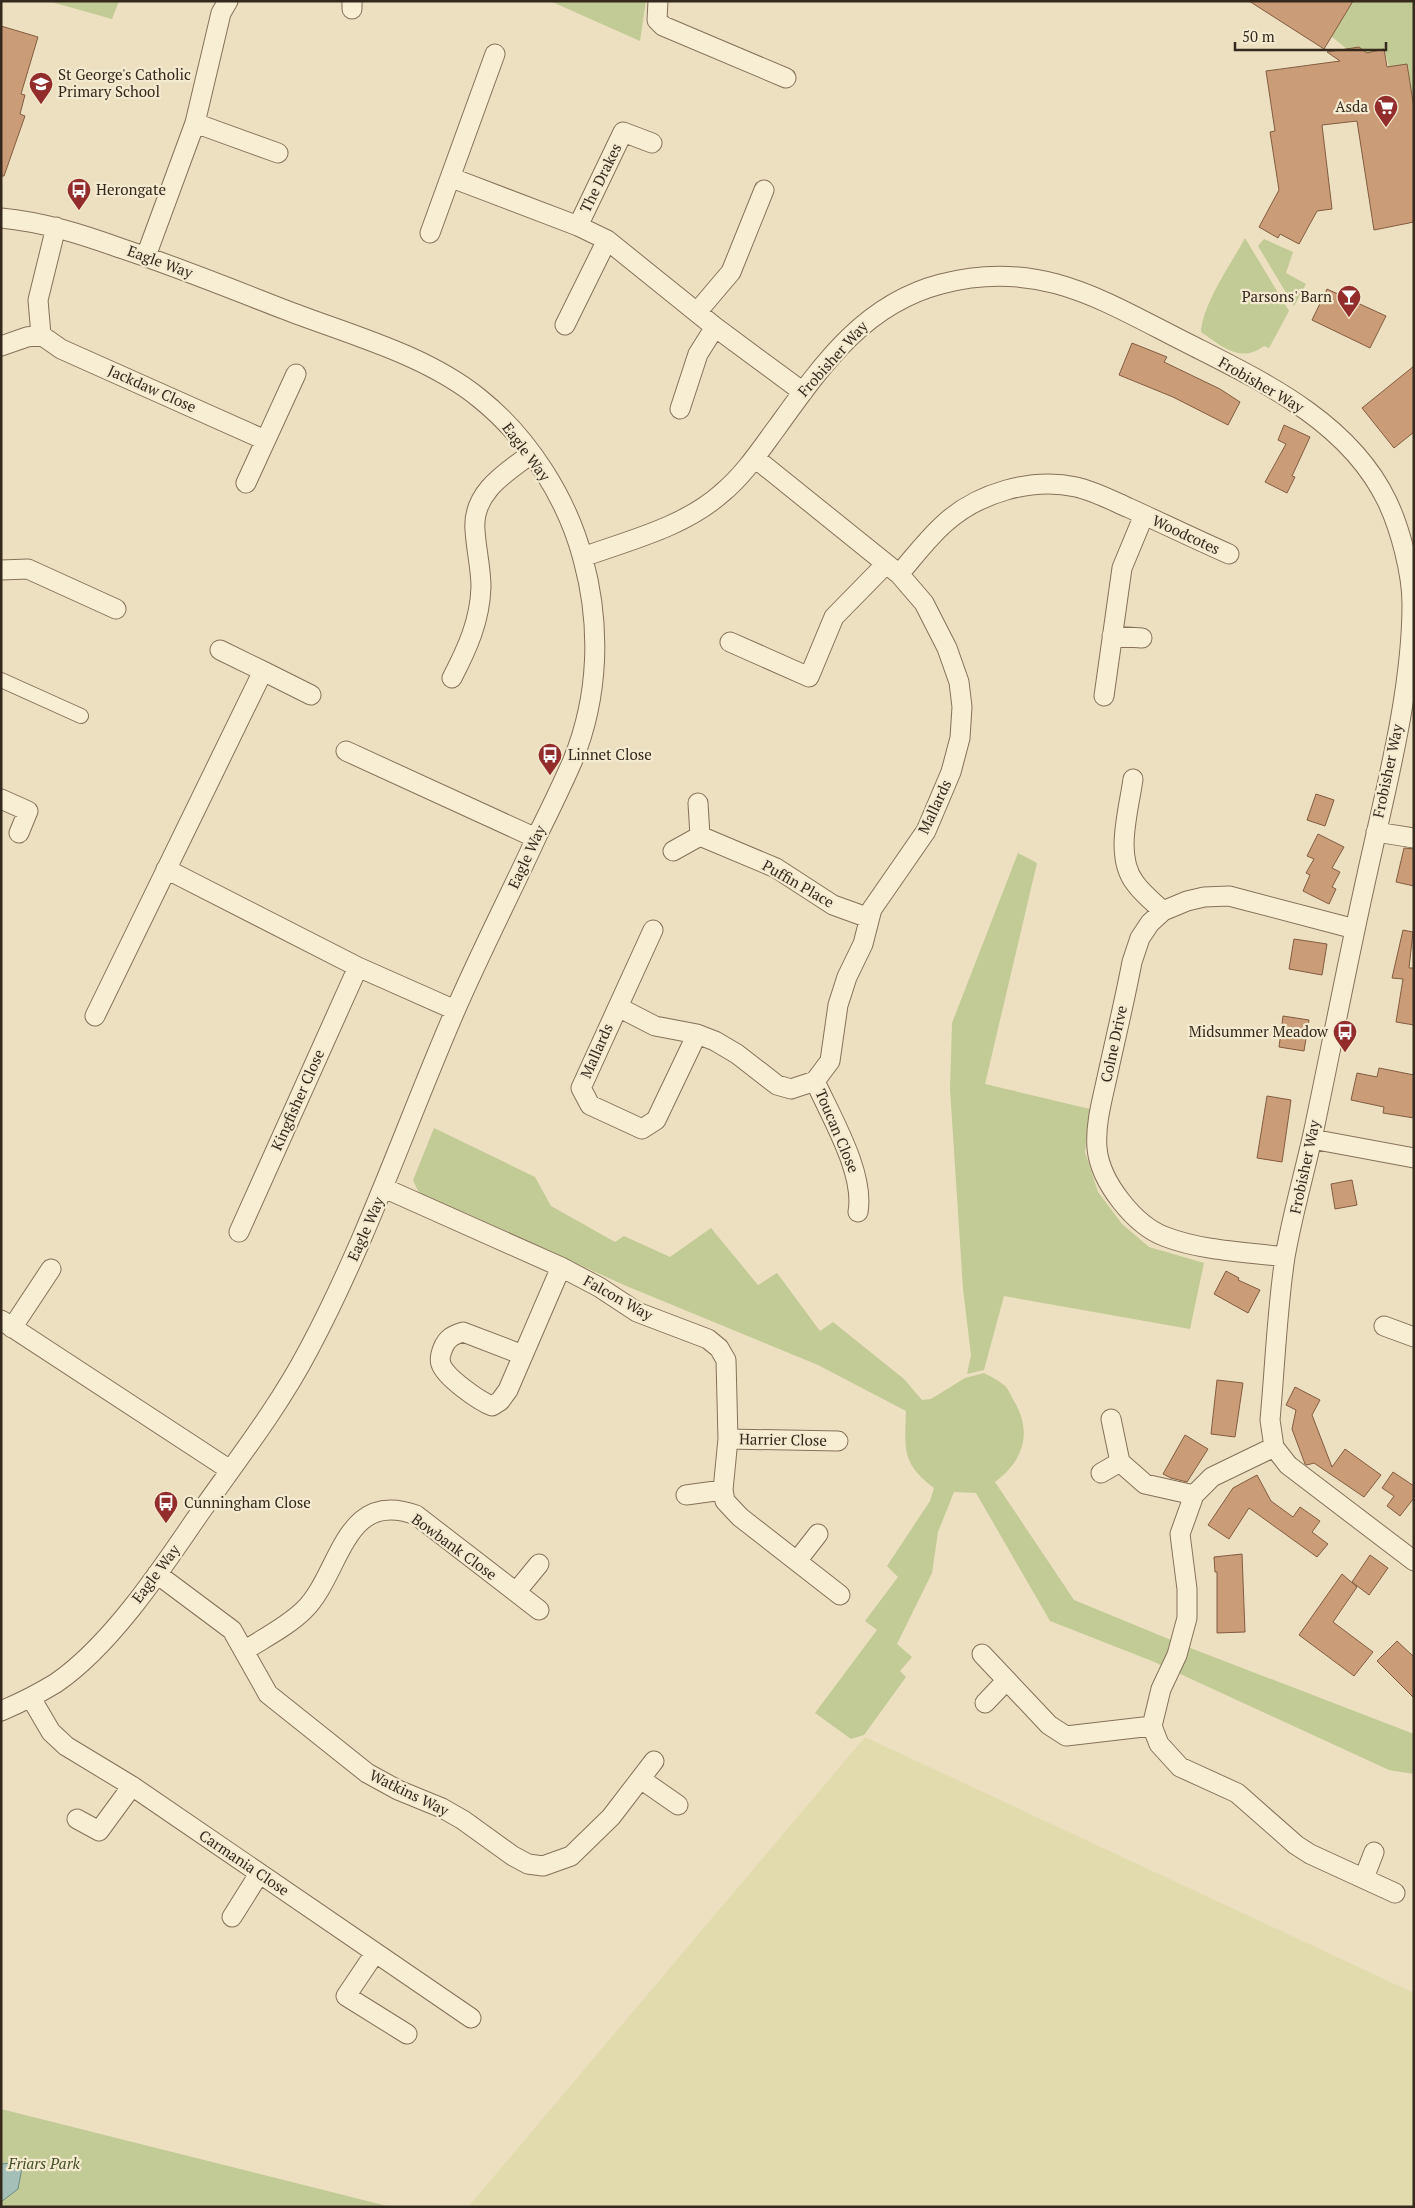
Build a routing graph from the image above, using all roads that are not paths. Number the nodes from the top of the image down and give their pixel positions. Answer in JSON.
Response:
{"nodes":[{"id":1,"x":228,"y":1,"type":"edge"},
{"id":2,"x":658,"y":1,"type":"edge"},
{"id":3,"x":495,"y":54,"type":"dead end"},
{"id":4,"x":786,"y":78,"type":"dead end"},
{"id":5,"x":195,"y":123,"type":"junction"},
{"id":6,"x":652,"y":143,"type":"dead end"},
{"id":7,"x":278,"y":153,"type":"dead end"},
{"id":8,"x":452,"y":178,"type":"junction"},
{"id":9,"x":764,"y":190,"type":"dead end"},
{"id":10,"x":1,"y":218,"type":"edge"},
{"id":11,"x":578,"y":226,"type":"junction"},
{"id":12,"x":56,"y":227,"type":"junction"},
{"id":13,"x":430,"y":233,"type":"dead end"},
{"id":14,"x":607,"y":240,"type":"junction"},
{"id":15,"x":146,"y":256,"type":"junction"},
{"id":16,"x":697,"y":312,"type":"junction"},
{"id":17,"x":566,"y":325,"type":"dead end"},
{"id":18,"x":715,"y":327,"type":"junction"},
{"id":19,"x":42,"y":335,"type":"junction"},
{"id":20,"x":1,"y":346,"type":"edge"},
{"id":21,"x":296,"y":374,"type":"dead end"},
{"id":22,"x":803,"y":392,"type":"junction"},
{"id":23,"x":680,"y":409,"type":"dead end"},
{"id":24,"x":265,"y":440,"type":"junction"},
{"id":25,"x":531,"y":454,"type":"junction"},
{"id":26,"x":755,"y":458,"type":"junction"},
{"id":27,"x":246,"y":483,"type":"dead end"},
{"id":28,"x":1144,"y":515,"type":"junction"},
{"id":29,"x":1228,"y":554,"type":"dead end"},
{"id":30,"x":583,"y":557,"type":"junction"},
{"id":31,"x":1410,"y":560,"type":"edge"},
{"id":32,"x":892,"y":569,"type":"junction"},
{"id":33,"x":1,"y":570,"type":"edge"},
{"id":34,"x":116,"y":609,"type":"dead end"},
{"id":35,"x":1112,"y":636,"type":"junction"},
{"id":36,"x":1142,"y":638,"type":"dead end"},
{"id":37,"x":730,"y":642,"type":"dead end"},
{"id":38,"x":220,"y":650,"type":"dead end"},
{"id":39,"x":263,"y":671,"type":"junction"},
{"id":40,"x":452,"y":678,"type":"dead end"},
{"id":41,"x":1,"y":680,"type":"edge"},
{"id":42,"x":311,"y":695,"type":"dead end"},
{"id":43,"x":1104,"y":696,"type":"dead end"},
{"id":44,"x":82,"y":716,"type":"dead end"},
{"id":45,"x":346,"y":751,"type":"dead end"},
{"id":46,"x":1133,"y":779,"type":"dead end"},
{"id":47,"x":1,"y":799,"type":"edge"},
{"id":48,"x":698,"y":803,"type":"dead end"},
{"id":49,"x":1376,"y":832,"type":"junction"},
{"id":50,"x":19,"y":833,"type":"dead end"},
{"id":51,"x":700,"y":836,"type":"junction"},
{"id":52,"x":536,"y":838,"type":"junction"},
{"id":53,"x":1414,"y":838,"type":"edge"},
{"id":54,"x":673,"y":851,"type":"dead end"},
{"id":55,"x":166,"y":869,"type":"junction"},
{"id":56,"x":1163,"y":911,"type":"junction"},
{"id":57,"x":869,"y":918,"type":"junction"},
{"id":58,"x":1355,"y":929,"type":"junction"},
{"id":59,"x":653,"y":930,"type":"dead end"},
{"id":60,"x":358,"y":968,"type":"junction"},
{"id":61,"x":618,"y":1007,"type":"junction"},
{"id":62,"x":455,"y":1010,"type":"junction"},
{"id":63,"x":94,"y":1016,"type":"dead end"},
{"id":64,"x":697,"y":1034,"type":"junction"},
{"id":65,"x":815,"y":1081,"type":"junction"},
{"id":66,"x":1312,"y":1139,"type":"junction"},
{"id":67,"x":1414,"y":1158,"type":"edge"},
{"id":68,"x":384,"y":1188,"type":"junction"},
{"id":69,"x":858,"y":1212,"type":"dead end"},
{"id":70,"x":239,"y":1232,"type":"dead end"},
{"id":71,"x":1285,"y":1257,"type":"junction"},
{"id":72,"x":561,"y":1267,"type":"junction"},
{"id":73,"x":51,"y":1269,"type":"dead end"},
{"id":74,"x":7,"y":1324,"type":"edge"},
{"id":75,"x":1384,"y":1326,"type":"dead end"},
{"id":76,"x":1414,"y":1337,"type":"edge"},
{"id":77,"x":523,"y":1356,"type":"junction"},
{"id":78,"x":1111,"y":1419,"type":"dead end"},
{"id":79,"x":728,"y":1439,"type":"junction"},
{"id":80,"x":838,"y":1441,"type":"dead end"},
{"id":81,"x":1274,"y":1447,"type":"junction"},
{"id":82,"x":1120,"y":1462,"type":"junction"},
{"id":83,"x":230,"y":1470,"type":"junction"},
{"id":84,"x":1100,"y":1472,"type":"dead end"},
{"id":85,"x":723,"y":1490,"type":"junction"},
{"id":86,"x":686,"y":1494,"type":"dead end"},
{"id":87,"x":1194,"y":1495,"type":"junction"},
{"id":88,"x":818,"y":1534,"type":"dead end"},
{"id":89,"x":797,"y":1561,"type":"junction"},
{"id":90,"x":1414,"y":1561,"type":"edge"},
{"id":91,"x":539,"y":1564,"type":"dead end"},
{"id":92,"x":157,"y":1574,"type":"junction"},
{"id":93,"x":516,"y":1592,"type":"junction"},
{"id":94,"x":840,"y":1595,"type":"dead end"},
{"id":95,"x":539,"y":1610,"type":"dead end"},
{"id":96,"x":244,"y":1651,"type":"junction"},
{"id":97,"x":982,"y":1654,"type":"dead end"},
{"id":98,"x":1006,"y":1681,"type":"junction"},
{"id":99,"x":31,"y":1698,"type":"junction"},
{"id":100,"x":985,"y":1703,"type":"dead end"},
{"id":101,"x":1,"y":1711,"type":"edge"},
{"id":102,"x":1152,"y":1726,"type":"junction"},
{"id":103,"x":654,"y":1761,"type":"dead end"},
{"id":104,"x":642,"y":1780,"type":"junction"},
{"id":105,"x":132,"y":1786,"type":"junction"},
{"id":106,"x":678,"y":1805,"type":"dead end"},
{"id":107,"x":77,"y":1819,"type":"dead end"},
{"id":108,"x":1374,"y":1852,"type":"dead end"},
{"id":109,"x":259,"y":1874,"type":"junction"},
{"id":110,"x":1364,"y":1878,"type":"junction"},
{"id":111,"x":1395,"y":1892,"type":"dead end"},
{"id":112,"x":232,"y":1917,"type":"dead end"},
{"id":113,"x":376,"y":1953,"type":"junction"},
{"id":114,"x":471,"y":2018,"type":"dead end"},
{"id":115,"x":408,"y":2034,"type":"dead end"}],
"edges":[{"from":1,"to":5,"type":"street"},
{"from":2,"to":4,"type":"street"},
{"from":3,"to":8,"type":"street"},
{"from":5,"to":7,"type":"street"},
{"from":5,"to":15,"type":"street"},
{"from":6,"to":11,"type":"street","name":"The Drakes"},
{"from":8,"to":11,"type":"street","name":"The Drakes"},
{"from":8,"to":13,"type":"street"},
{"from":9,"to":16,"type":"street"},
{"from":10,"to":12,"type":"street","name":"Eagle Way"},
{"from":11,"to":14,"type":"street","name":"The Drakes"},
{"from":12,"to":15,"type":"street","name":"Eagle Way"},
{"from":12,"to":19,"type":"street"},
{"from":14,"to":16,"type":"street","name":"The Drakes"},
{"from":14,"to":17,"type":"street"},
{"from":15,"to":25,"type":"street","name":"Eagle Way"},
{"from":16,"to":18,"type":"street","name":"The Drakes"},
{"from":18,"to":22,"type":"street","name":"The Drakes"},
{"from":18,"to":23,"type":"street"},
{"from":19,"to":20,"type":"street"},
{"from":19,"to":24,"type":"street","name":"Jackdaw Close"},
{"from":21,"to":24,"type":"street"},
{"from":22,"to":26,"type":"street","name":"Frobisher Way"},
{"from":22,"to":31,"type":"street","name":"Frobisher Way"},
{"from":24,"to":27,"type":"street"},
{"from":25,"to":30,"type":"street","name":"Eagle Way"},
{"from":25,"to":40,"type":"street"},
{"from":26,"to":30,"type":"street","name":"Frobisher Way"},
{"from":26,"to":32,"type":"street","name":"Mallards"},
{"from":28,"to":29,"type":"street","name":"Woodcotes"},
{"from":28,"to":32,"type":"street","name":"Woodcotes"},
{"from":28,"to":35,"type":"street","name":"Woodcotes"},
{"from":30,"to":52,"type":"street","name":"Eagle Way"},
{"from":31,"to":49,"type":"street","name":"Frobisher Way"},
{"from":32,"to":37,"type":"street","name":"Woodcotes"},
{"from":32,"to":57,"type":"street","name":"Mallards"},
{"from":33,"to":34,"type":"street"},
{"from":35,"to":36,"type":"street"},
{"from":35,"to":43,"type":"street","name":"Woodcotes"},
{"from":38,"to":39,"type":"street"},
{"from":39,"to":42,"type":"street"},
{"from":39,"to":55,"type":"street"},
{"from":41,"to":44,"type":"street"},
{"from":45,"to":52,"type":"street"},
{"from":46,"to":56,"type":"street"},
{"from":47,"to":50,"type":"street"},
{"from":48,"to":51,"type":"street"},
{"from":49,"to":53,"type":"street"},
{"from":49,"to":58,"type":"street","name":"Frobisher Way"},
{"from":51,"to":54,"type":"street"},
{"from":51,"to":57,"type":"street","name":"Puffin Place"},
{"from":52,"to":62,"type":"street","name":"Eagle Way"},
{"from":55,"to":60,"type":"street"},
{"from":55,"to":63,"type":"street"},
{"from":56,"to":58,"type":"street","name":"Colne Drive"},
{"from":56,"to":71,"type":"street","name":"Colne Drive"},
{"from":57,"to":65,"type":"street","name":"Mallards"},
{"from":58,"to":66,"type":"street","name":"Frobisher Way"},
{"from":59,"to":61,"type":"street","name":"Mallards"},
{"from":60,"to":62,"type":"street"},
{"from":60,"to":70,"type":"street","name":"Kingfisher Close"},
{"from":61,"to":64,"type":"street","name":"Mallards"},
{"from":61,"to":64,"type":"street","name":"Mallards"},
{"from":62,"to":68,"type":"street","name":"Eagle Way"},
{"from":64,"to":65,"type":"street","name":"Mallards"},
{"from":65,"to":69,"type":"street","name":"Toucan Close"},
{"from":66,"to":67,"type":"street"},
{"from":66,"to":71,"type":"street","name":"Frobisher Way"},
{"from":68,"to":72,"type":"street","name":"Falcon Way"},
{"from":68,"to":83,"type":"street","name":"Eagle Way"},
{"from":71,"to":81,"type":"street","name":"Frobisher Way"},
{"from":72,"to":77,"type":"street"},
{"from":72,"to":79,"type":"street","name":"Falcon Way"},
{"from":73,"to":74,"type":"street"},
{"from":74,"to":83,"type":"street"},
{"from":75,"to":76,"type":"street"},
{"from":77,"to":77,"type":"street"},
{"from":78,"to":82,"type":"street"},
{"from":79,"to":80,"type":"street","name":"Harrier Close"},
{"from":79,"to":85,"type":"street","name":"Falcon Way"},
{"from":81,"to":87,"type":"street"},
{"from":81,"to":90,"type":"street"},
{"from":82,"to":84,"type":"street"},
{"from":82,"to":87,"type":"street"},
{"from":83,"to":92,"type":"street","name":"Eagle Way"},
{"from":85,"to":86,"type":"street"},
{"from":85,"to":89,"type":"street"},
{"from":87,"to":102,"type":"street"},
{"from":88,"to":89,"type":"street"},
{"from":89,"to":94,"type":"street"},
{"from":91,"to":93,"type":"street"},
{"from":92,"to":96,"type":"street","name":"Watkins Way"},
{"from":92,"to":99,"type":"street","name":"Eagle Way"},
{"from":93,"to":95,"type":"street","name":"Bowbank Close"},
{"from":93,"to":96,"type":"street","name":"Bowbank Close"},
{"from":96,"to":104,"type":"street","name":"Watkins Way"},
{"from":97,"to":98,"type":"street"},
{"from":98,"to":100,"type":"street"},
{"from":98,"to":102,"type":"street"},
{"from":99,"to":101,"type":"street","name":"Eagle Way"},
{"from":99,"to":105,"type":"street","name":"Carmania Close"},
{"from":102,"to":110,"type":"street"},
{"from":103,"to":104,"type":"street","name":"Watkins Way"},
{"from":104,"to":106,"type":"street"},
{"from":105,"to":107,"type":"street"},
{"from":105,"to":109,"type":"street","name":"Carmania Close"},
{"from":108,"to":110,"type":"street"},
{"from":109,"to":112,"type":"street"},
{"from":109,"to":113,"type":"street","name":"Carmania Close"},
{"from":110,"to":111,"type":"street"},
{"from":113,"to":114,"type":"street","name":"Carmania Close"},
{"from":113,"to":115,"type":"street"}]}
